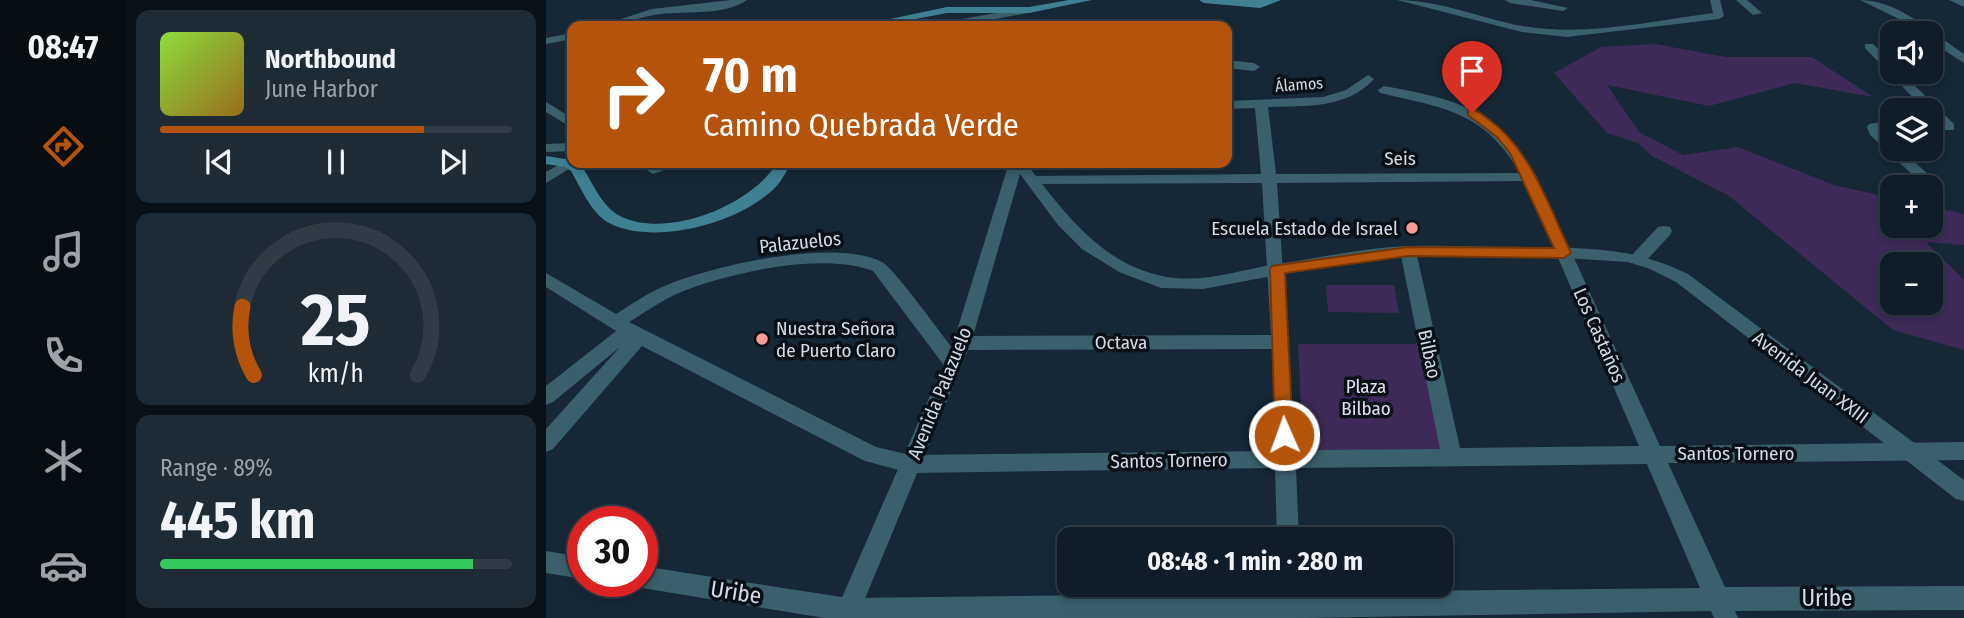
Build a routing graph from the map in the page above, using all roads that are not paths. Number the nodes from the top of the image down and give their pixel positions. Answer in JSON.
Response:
{"nodes":[{"id":1,"x":742,"y":0,"type":"edge"},
{"id":2,"x":1087,"y":0,"type":"edge"},
{"id":3,"x":1204,"y":0,"type":"edge"},
{"id":4,"x":1276,"y":0,"type":"edge"},
{"id":5,"x":1402,"y":0,"type":"edge"},
{"id":6,"x":1510,"y":0,"type":"edge"},
{"id":7,"x":1714,"y":0,"type":"edge"},
{"id":8,"x":1741,"y":0,"type":"edge"},
{"id":9,"x":1865,"y":0,"type":"edge"},
{"id":10,"x":1954,"y":0,"type":"edge"},
{"id":11,"x":1241,"y":2,"type":"edge"},
{"id":12,"x":1964,"y":5,"type":"edge"},
{"id":13,"x":1563,"y":8,"type":"dead end"},
{"id":14,"x":1029,"y":10,"type":"junction"},
{"id":15,"x":1757,"y":13,"type":"dead end"},
{"id":16,"x":622,"y":21,"type":"edge"},
{"id":17,"x":890,"y":21,"type":"edge"},
{"id":18,"x":968,"y":21,"type":"edge"},
{"id":19,"x":1908,"y":21,"type":"edge"},
{"id":20,"x":567,"y":37,"type":"edge"},
{"id":21,"x":546,"y":41,"type":"edge"},
{"id":22,"x":1943,"y":45,"type":"edge"},
{"id":23,"x":1869,"y":46,"type":"dead end"},
{"id":24,"x":1880,"y":57,"type":"edge"},
{"id":25,"x":1964,"y":59,"type":"edge"},
{"id":26,"x":1232,"y":65,"type":"edge"},
{"id":27,"x":1254,"y":67,"type":"dead end"},
{"id":28,"x":1368,"y":79,"type":"dead end"},
{"id":29,"x":1906,"y":84,"type":"edge"},
{"id":30,"x":1384,"y":90,"type":"dead end"},
{"id":31,"x":1232,"y":104,"type":"edge"},
{"id":32,"x":1261,"y":104,"type":"junction"},
{"id":33,"x":546,"y":106,"type":"edge"},
{"id":34,"x":567,"y":121,"type":"edge"},
{"id":35,"x":1880,"y":127,"type":"edge"},
{"id":36,"x":1943,"y":127,"type":"edge"},
{"id":37,"x":1949,"y":127,"type":"junction"},
{"id":38,"x":1964,"y":128,"type":"edge"},
{"id":39,"x":1880,"y":138,"type":"edge"},
{"id":40,"x":567,"y":147,"type":"edge"},
{"id":41,"x":546,"y":148,"type":"edge"},
{"id":42,"x":546,"y":160,"type":"edge"},
{"id":43,"x":1906,"y":161,"type":"edge"},
{"id":44,"x":567,"y":163,"type":"edge"},
{"id":45,"x":567,"y":164,"type":"edge"},
{"id":46,"x":576,"y":168,"type":"edge"},
{"id":47,"x":781,"y":168,"type":"edge"},
{"id":48,"x":1015,"y":168,"type":"edge"},
{"id":49,"x":1021,"y":168,"type":"edge"},
{"id":50,"x":1921,"y":175,"type":"edge"},
{"id":51,"x":1530,"y":177,"type":"junction"},
{"id":52,"x":1270,"y":178,"type":"junction"},
{"id":53,"x":546,"y":179,"type":"edge"},
{"id":54,"x":1032,"y":180,"type":"junction"},
{"id":55,"x":1664,"y":231,"type":"dead end"},
{"id":56,"x":1408,"y":251,"type":"junction"},
{"id":57,"x":1564,"y":253,"type":"junction"},
{"id":58,"x":1647,"y":262,"type":"junction"},
{"id":59,"x":1277,"y":269,"type":"junction"},
{"id":60,"x":546,"y":279,"type":"edge"},
{"id":61,"x":628,"y":330,"type":"junction"},
{"id":62,"x":1280,"y":341,"type":"junction"},
{"id":63,"x":962,"y":343,"type":"junction"},
{"id":64,"x":953,"y":363,"type":"junction"},
{"id":65,"x":546,"y":397,"type":"edge"},
{"id":66,"x":546,"y":443,"type":"edge"},
{"id":67,"x":1964,"y":450,"type":"edge"},
{"id":68,"x":1908,"y":451,"type":"junction"},
{"id":69,"x":1653,"y":453,"type":"junction"},
{"id":70,"x":1452,"y":457,"type":"junction"},
{"id":71,"x":1285,"y":458,"type":"junction"},
{"id":72,"x":910,"y":464,"type":"junction"},
{"id":73,"x":1964,"y":492,"type":"edge"},
{"id":74,"x":1288,"y":527,"type":"edge"},
{"id":75,"x":546,"y":562,"type":"edge"},
{"id":76,"x":567,"y":565,"type":"edge"},
{"id":77,"x":658,"y":580,"type":"edge"},
{"id":78,"x":1964,"y":598,"type":"edge"},
{"id":79,"x":1290,"y":603,"type":"edge"},
{"id":80,"x":1721,"y":608,"type":"edge"},
{"id":81,"x":846,"y":614,"type":"edge"}],
"edges":[{"from":1,"to":16,"type":"street"},
{"from":2,"to":14,"type":"main road"},
{"from":3,"to":11,"type":"main road"},
{"from":4,"to":11,"type":"main road"},
{"from":5,"to":7,"type":"street"},
{"from":6,"to":13,"type":"street"},
{"from":8,"to":15,"type":"street"},
{"from":9,"to":19,"type":"street"},
{"from":10,"to":12,"type":"street"},
{"from":14,"to":17,"type":"main road"},
{"from":14,"to":18,"type":"street"},
{"from":20,"to":21,"type":"street"},
{"from":22,"to":25,"type":"street"},
{"from":23,"to":24,"type":"street"},
{"from":26,"to":27,"type":"street"},
{"from":28,"to":32,"type":"street","name":"Álamos"},
{"from":29,"to":37,"type":"street"},
{"from":30,"to":51,"type":"street","name":"Los Castaños"},
{"from":31,"to":32,"type":"street","name":"Álamos"},
{"from":32,"to":52,"type":"street"},
{"from":33,"to":34,"type":"street"},
{"from":35,"to":39,"type":"street"},
{"from":36,"to":37,"type":"street"},
{"from":37,"to":38,"type":"street"},
{"from":40,"to":41,"type":"street"},
{"from":42,"to":44,"type":"main road"},
{"from":43,"to":50,"type":"street"},
{"from":45,"to":53,"type":"street"},
{"from":46,"to":47,"type":"main road"},
{"from":48,"to":63,"type":"street","name":"Avenida Palazuelo"},
{"from":49,"to":54,"type":"street"},
{"from":51,"to":52,"type":"street","name":"Seis"},
{"from":51,"to":57,"type":"street","name":"Los Castaños"},
{"from":52,"to":54,"type":"street","name":"Seis"},
{"from":52,"to":59,"type":"street"},
{"from":54,"to":59,"type":"street"},
{"from":55,"to":58,"type":"street"},
{"from":56,"to":57,"type":"street"},
{"from":56,"to":59,"type":"street"},
{"from":56,"to":70,"type":"street","name":"Bilbao"},
{"from":57,"to":58,"type":"street"},
{"from":57,"to":69,"type":"street","name":"Los Castaños"},
{"from":58,"to":68,"type":"street","name":"Avenida Juan XXIII"},
{"from":59,"to":62,"type":"street"},
{"from":60,"to":61,"type":"street","name":"Santos Tornero"},
{"from":61,"to":64,"type":"street","name":"Palazuelos"},
{"from":61,"to":65,"type":"street"},
{"from":61,"to":66,"type":"street"},
{"from":61,"to":72,"type":"street","name":"Santos Tornero"},
{"from":62,"to":63,"type":"street","name":"Octava"},
{"from":62,"to":71,"type":"street"},
{"from":63,"to":64,"type":"street","name":"Avenida Palazuelo"},
{"from":64,"to":72,"type":"street","name":"Avenida Palazuelo"},
{"from":67,"to":68,"type":"street","name":"Santos Tornero"},
{"from":68,"to":69,"type":"street","name":"Santos Tornero"},
{"from":68,"to":73,"type":"street","name":"Avenida Juan XXIII"},
{"from":69,"to":70,"type":"street","name":"Santos Tornero"},
{"from":69,"to":80,"type":"street","name":"Los Castaños"},
{"from":70,"to":71,"type":"street","name":"Santos Tornero"},
{"from":71,"to":72,"type":"street","name":"Santos Tornero"},
{"from":71,"to":74,"type":"street"},
{"from":72,"to":81,"type":"street","name":"Avenida Palazuelo"},
{"from":75,"to":76,"type":"street"},
{"from":77,"to":81,"type":"street","name":"Uribe"},
{"from":78,"to":80,"type":"street","name":"Uribe"},
{"from":79,"to":80,"type":"street","name":"Uribe"},
{"from":79,"to":81,"type":"street","name":"Uribe"}]}
